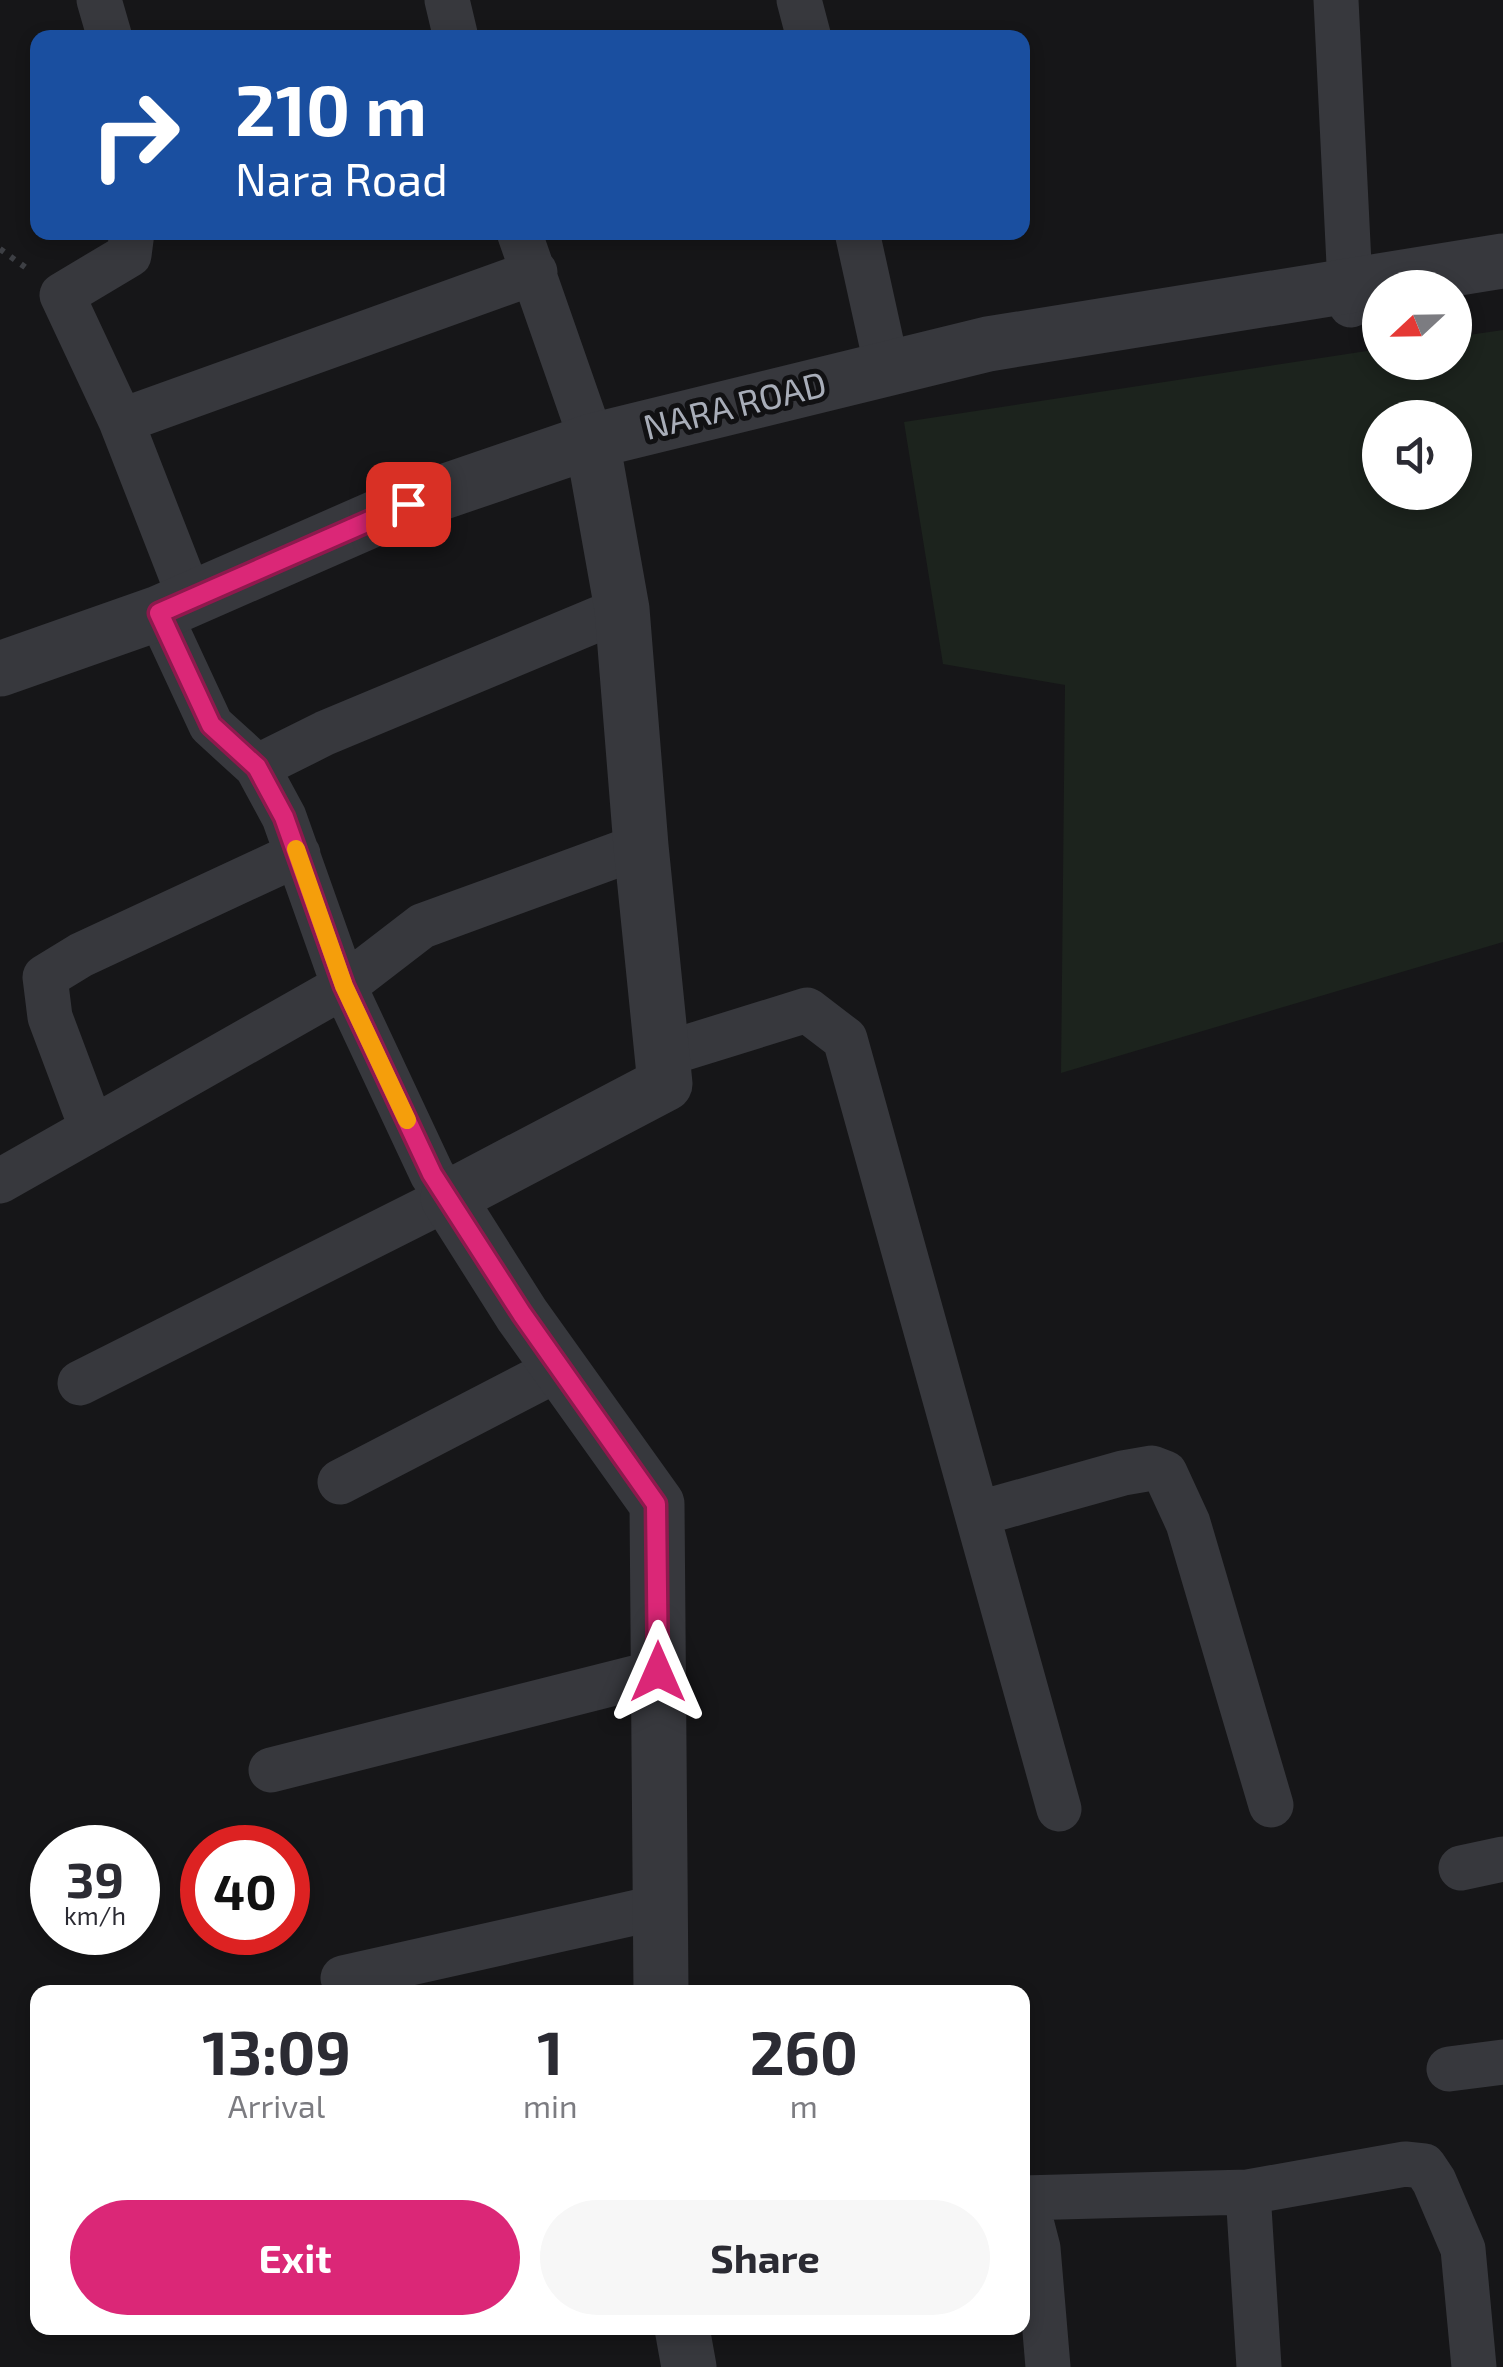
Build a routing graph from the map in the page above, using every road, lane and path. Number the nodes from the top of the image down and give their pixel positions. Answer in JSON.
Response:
{"nodes":[{"id":1,"x":99,"y":0,"type":"edge"},
{"id":2,"x":447,"y":0,"type":"edge"},
{"id":3,"x":800,"y":0,"type":"edge"},
{"id":4,"x":1336,"y":0,"type":"edge"},
{"id":5,"x":108,"y":30,"type":"edge"},
{"id":6,"x":454,"y":30,"type":"edge"},
{"id":7,"x":807,"y":30,"type":"edge"},
{"id":8,"x":131,"y":240,"type":"edge"},
{"id":9,"x":859,"y":240,"type":"edge"},
{"id":10,"x":527,"y":252,"type":"edge"},
{"id":11,"x":1503,"y":261,"type":"edge"},
{"id":12,"x":1350,"y":295,"type":"junction"},
{"id":13,"x":887,"y":368,"type":"junction"},
{"id":14,"x":121,"y":421,"type":"junction"},
{"id":15,"x":592,"y":441,"type":"junction"},
{"id":16,"x":174,"y":606,"type":"junction"},
{"id":17,"x":622,"y":610,"type":"junction"},
{"id":18,"x":0,"y":668,"type":"edge"},
{"id":19,"x":257,"y":767,"type":"junction"},
{"id":20,"x":641,"y":846,"type":"junction"},
{"id":21,"x":298,"y":854,"type":"junction"},
{"id":22,"x":344,"y":986,"type":"junction"},
{"id":23,"x":662,"y":1055,"type":"junction"},
{"id":24,"x":92,"y":1129,"type":"junction"},
{"id":25,"x":0,"y":1182,"type":"edge"},
{"id":26,"x":448,"y":1198,"type":"junction"},
{"id":27,"x":560,"y":1368,"type":"junction"},
{"id":28,"x":80,"y":1383,"type":"dead end"},
{"id":29,"x":340,"y":1482,"type":"dead end"},
{"id":30,"x":977,"y":1514,"type":"junction"},
{"id":31,"x":658,"y":1672,"type":"junction"},
{"id":32,"x":271,"y":1770,"type":"dead end"},
{"id":33,"x":1271,"y":1805,"type":"dead end"},
{"id":34,"x":1059,"y":1809,"type":"dead end"},
{"id":35,"x":660,"y":1907,"type":"junction"},
{"id":36,"x":343,"y":1978,"type":"dead end"},
{"id":37,"x":661,"y":1985,"type":"edge"},
{"id":38,"x":1503,"y":2062,"type":"edge"},
{"id":39,"x":1449,"y":2069,"type":"dead end"},
{"id":40,"x":1248,"y":2192,"type":"junction"},
{"id":41,"x":1030,"y":2198,"type":"edge"},
{"id":42,"x":1030,"y":2219,"type":"edge"},
{"id":43,"x":1483,"y":2245,"type":"edge"},
{"id":44,"x":683,"y":2335,"type":"edge"},
{"id":45,"x":688,"y":2367,"type":"edge"},
{"id":46,"x":1048,"y":2367,"type":"edge"},
{"id":47,"x":1259,"y":2367,"type":"edge"},
{"id":48,"x":1474,"y":2367,"type":"edge"}],
"edges":[{"from":1,"to":5,"type":"street"},
{"from":2,"to":6,"type":"street"},
{"from":3,"to":7,"type":"street"},
{"from":4,"to":12,"type":"street"},
{"from":8,"to":14,"type":"street"},
{"from":9,"to":13,"type":"street"},
{"from":10,"to":14,"type":"street"},
{"from":10,"to":15,"type":"street"},
{"from":11,"to":12,"type":"street","name":"NARA ROAD"},
{"from":12,"to":13,"type":"street","name":"NARA ROAD"},
{"from":13,"to":15,"type":"street","name":"NARA ROAD"},
{"from":14,"to":16,"type":"street"},
{"from":15,"to":16,"type":"street","name":"NARA ROAD"},
{"from":15,"to":17,"type":"street"},
{"from":16,"to":18,"type":"street","name":"NARA ROAD"},
{"from":16,"to":19,"type":"street"},
{"from":17,"to":19,"type":"street"},
{"from":17,"to":20,"type":"street"},
{"from":19,"to":21,"type":"street"},
{"from":20,"to":22,"type":"street"},
{"from":20,"to":23,"type":"street"},
{"from":21,"to":22,"type":"street"},
{"from":21,"to":24,"type":"street"},
{"from":22,"to":24,"type":"street"},
{"from":22,"to":26,"type":"street"},
{"from":23,"to":26,"type":"street"},
{"from":23,"to":30,"type":"street"},
{"from":24,"to":25,"type":"street"},
{"from":26,"to":27,"type":"street"},
{"from":26,"to":28,"type":"street"},
{"from":27,"to":29,"type":"street"},
{"from":27,"to":31,"type":"street"},
{"from":30,"to":33,"type":"street"},
{"from":30,"to":34,"type":"street"},
{"from":31,"to":32,"type":"street"},
{"from":31,"to":35,"type":"street"},
{"from":35,"to":36,"type":"street"},
{"from":35,"to":37,"type":"street"},
{"from":38,"to":39,"type":"street"},
{"from":40,"to":41,"type":"street"},
{"from":40,"to":43,"type":"street"},
{"from":40,"to":47,"type":"street"},
{"from":42,"to":46,"type":"street"},
{"from":43,"to":48,"type":"street"},
{"from":44,"to":45,"type":"street"}]}
